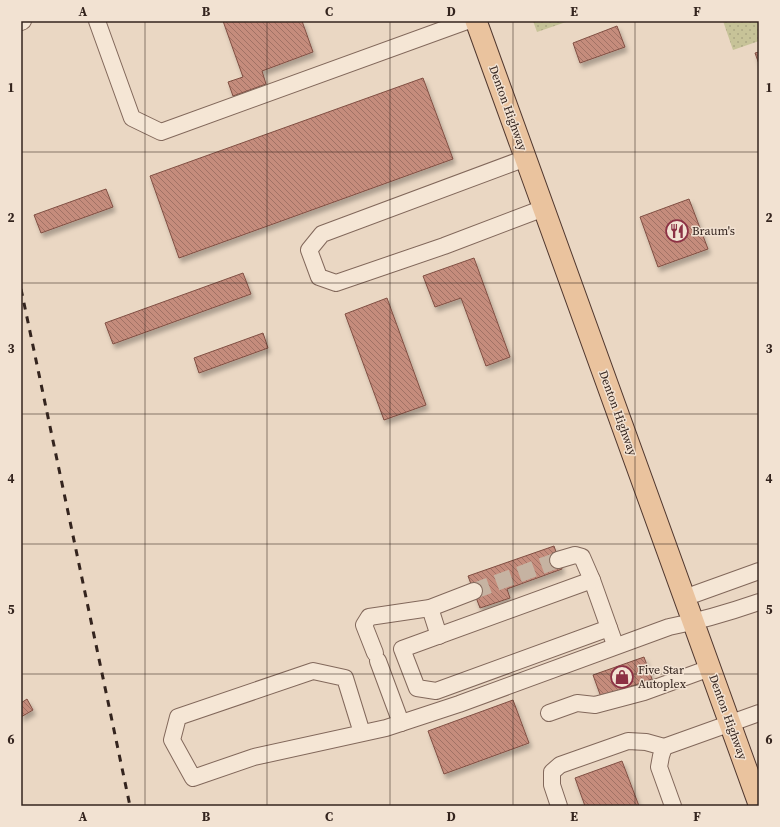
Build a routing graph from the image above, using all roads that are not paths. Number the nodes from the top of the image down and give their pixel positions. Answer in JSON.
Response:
{"nodes":[{"id":1,"x":97,"y":21,"type":"edge"},
{"id":2,"x":467,"y":21,"type":"edge"},
{"id":3,"x":476,"y":21,"type":"edge"},
{"id":4,"x":526,"y":158,"type":"junction"},
{"id":5,"x":544,"y":208,"type":"junction"},
{"id":6,"x":558,"y":560,"type":"tunnel mouth"},
{"id":7,"x":759,"y":570,"type":"edge"},
{"id":8,"x":592,"y":580,"type":"junction"},
{"id":9,"x":474,"y":591,"type":"tunnel mouth"},
{"id":10,"x":684,"y":598,"type":"junction"},
{"id":11,"x":759,"y":602,"type":"edge"},
{"id":12,"x":430,"y":608,"type":"junction"},
{"id":13,"x":694,"y":622,"type":"junction"},
{"id":14,"x":609,"y":628,"type":"junction"},
{"id":15,"x":439,"y":636,"type":"junction"},
{"id":16,"x":615,"y":647,"type":"junction"},
{"id":17,"x":710,"y":668,"type":"junction"},
{"id":18,"x":549,"y":713,"type":"dead end"},
{"id":19,"x":759,"y":714,"type":"edge"},
{"id":20,"x":401,"y":723,"type":"junction"},
{"id":21,"x":730,"y":724,"type":"junction"},
{"id":22,"x":362,"y":733,"type":"junction"},
{"id":23,"x":664,"y":747,"type":"junction"},
{"id":24,"x":759,"y":804,"type":"edge"},
{"id":25,"x":559,"y":806,"type":"edge"},
{"id":26,"x":673,"y":806,"type":"edge"}],
"edges":[{"from":1,"to":2,"type":"street"},
{"from":3,"to":4,"type":"main road","name":"Denton Highway"},
{"from":4,"to":5,"type":"main road","name":"Denton Highway"},
{"from":4,"to":5,"type":"street"},
{"from":5,"to":10,"type":"main road","name":"Denton Highway"},
{"from":6,"to":8,"type":"street"},
{"from":7,"to":10,"type":"street"},
{"from":8,"to":14,"type":"street"},
{"from":8,"to":15,"type":"street"},
{"from":9,"to":12,"type":"street"},
{"from":10,"to":13,"type":"main road","name":"Denton Highway"},
{"from":11,"to":13,"type":"street"},
{"from":12,"to":15,"type":"street"},
{"from":12,"to":20,"type":"street"},
{"from":13,"to":16,"type":"street"},
{"from":13,"to":17,"type":"main road","name":"Denton Highway"},
{"from":14,"to":15,"type":"street"},
{"from":14,"to":16,"type":"street"},
{"from":16,"to":20,"type":"street"},
{"from":17,"to":18,"type":"street"},
{"from":17,"to":21,"type":"main road","name":"Denton Highway"},
{"from":19,"to":21,"type":"street"},
{"from":20,"to":22,"type":"street"},
{"from":21,"to":23,"type":"street"},
{"from":21,"to":24,"type":"main road","name":"Denton Highway"},
{"from":22,"to":22,"type":"street"},
{"from":23,"to":25,"type":"street"},
{"from":23,"to":26,"type":"street"}]}
